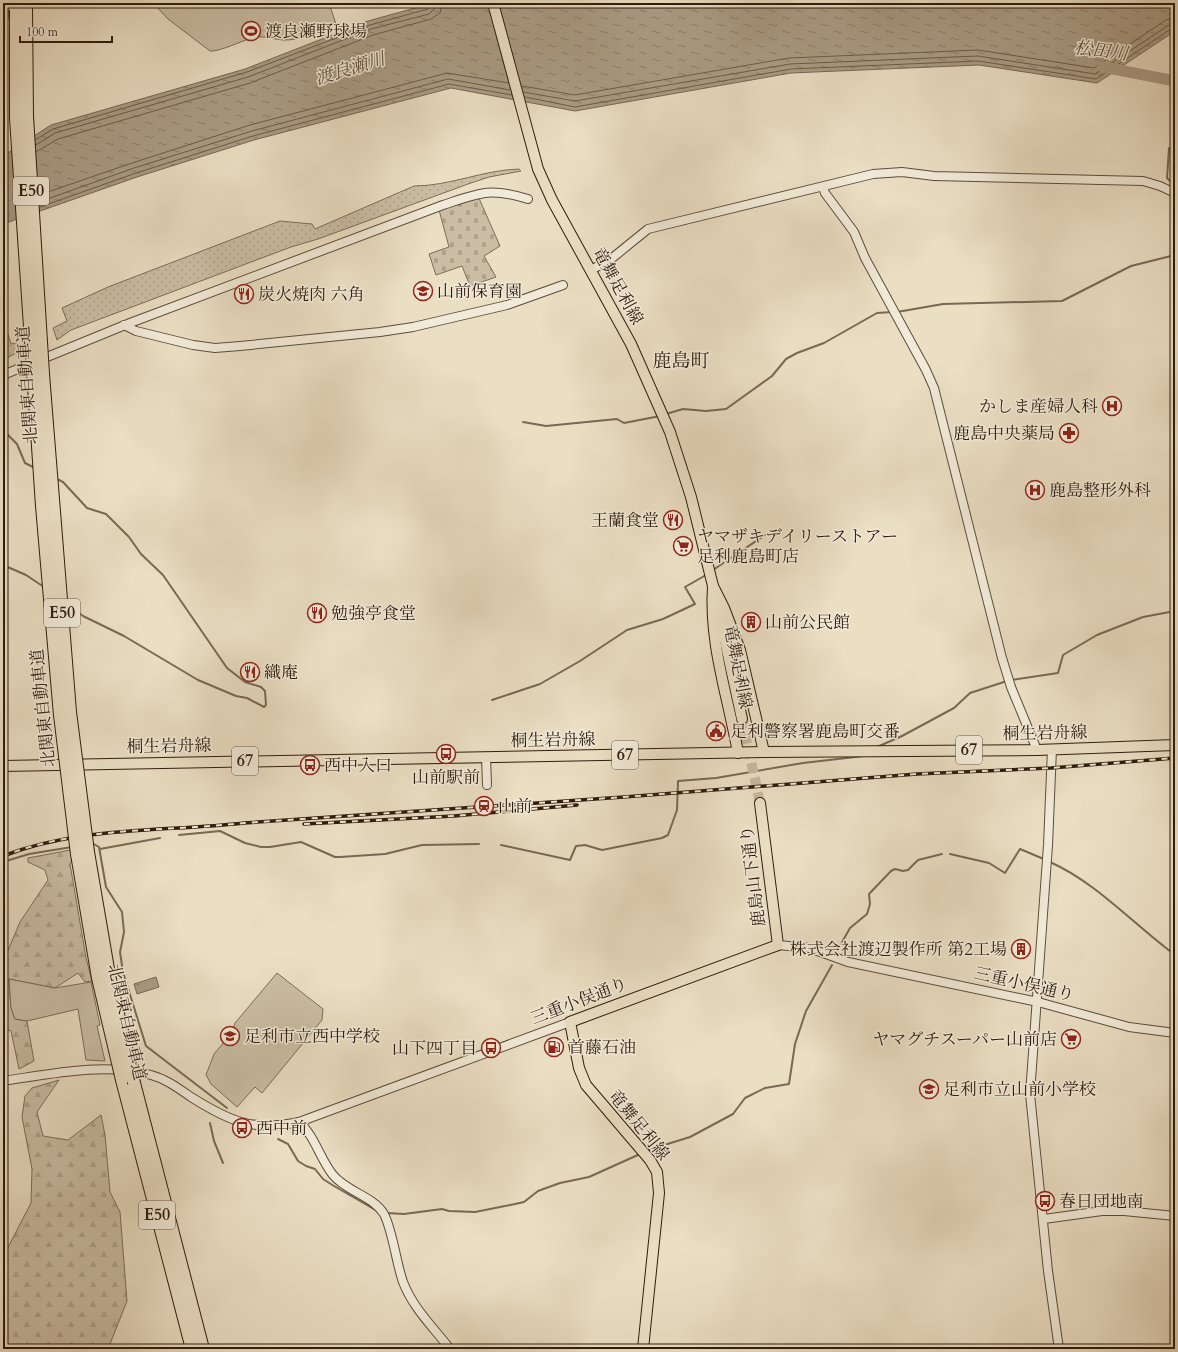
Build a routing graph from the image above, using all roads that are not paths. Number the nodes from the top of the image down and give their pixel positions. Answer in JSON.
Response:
{"nodes":[{"id":1,"x":493,"y":3,"type":"edge"},
{"id":2,"x":21,"y":6,"type":"edge"},
{"id":3,"x":823,"y":187,"type":"junction"},
{"id":4,"x":1175,"y":193,"type":"edge"},
{"id":5,"x":528,"y":199,"type":"dead end"},
{"id":6,"x":591,"y":270,"type":"junction"},
{"id":7,"x":563,"y":285,"type":"dead end"},
{"id":8,"x":124,"y":325,"type":"junction"},
{"id":9,"x":3,"y":375,"type":"edge"},
{"id":10,"x":713,"y":586,"type":"junction"},
{"id":11,"x":742,"y":719,"type":"tunnel mouth"},
{"id":12,"x":1175,"y":745,"type":"edge"},
{"id":13,"x":1052,"y":749,"type":"junction"},
{"id":14,"x":1037,"y":750,"type":"junction"},
{"id":15,"x":764,"y":752,"type":"junction"},
{"id":16,"x":738,"y":753,"type":"junction"},
{"id":17,"x":486,"y":757,"type":"junction"},
{"id":18,"x":3,"y":766,"type":"edge"},
{"id":19,"x":487,"y":785,"type":"dead end"},
{"id":20,"x":760,"y":803,"type":"tunnel mouth"},
{"id":21,"x":778,"y":944,"type":"junction"},
{"id":22,"x":1038,"y":1002,"type":"junction"},
{"id":23,"x":570,"y":1022,"type":"junction"},
{"id":24,"x":1175,"y":1033,"type":"edge"},
{"id":25,"x":3,"y":1080,"type":"edge"},
{"id":26,"x":128,"y":1081,"type":"junction"},
{"id":27,"x":299,"y":1122,"type":"junction"},
{"id":28,"x":1175,"y":1216,"type":"edge"},
{"id":29,"x":1044,"y":1219,"type":"junction"},
{"id":30,"x":192,"y":1349,"type":"edge"},
{"id":31,"x":203,"y":1349,"type":"edge"},
{"id":32,"x":450,"y":1349,"type":"edge"},
{"id":33,"x":643,"y":1349,"type":"edge"},
{"id":34,"x":1059,"y":1349,"type":"edge"}],
"edges":[{"from":1,"to":6,"type":"main road","name":"竜舞足利線"},
{"from":2,"to":26,"type":"highway","name":"北関東自動車道","number":"E50","bridge":true},
{"from":3,"to":4,"type":"street"},
{"from":3,"to":6,"type":"street"},
{"from":3,"to":14,"type":"street"},
{"from":5,"to":8,"type":"street"},
{"from":6,"to":10,"type":"main road","name":"竜舞足利線"},
{"from":7,"to":8,"type":"street"},
{"from":8,"to":9,"type":"street"},
{"from":10,"to":11,"type":"main road"},
{"from":10,"to":15,"type":"main road","name":"竜舞足利線"},
{"from":10,"to":16,"type":"main road","name":"竜舞足利線"},
{"from":12,"to":13,"type":"main road","name":"桐生岩舟線","number":"67"},
{"from":13,"to":14,"type":"main road","name":"桐生岩舟線","number":"67"},
{"from":13,"to":22,"type":"street"},
{"from":14,"to":15,"type":"main road","name":"桐生岩舟線","number":"67"},
{"from":15,"to":16,"type":"main road","name":"桐生岩舟線","number":"67"},
{"from":16,"to":17,"type":"main road","name":"桐生岩舟線","number":"67"},
{"from":17,"to":18,"type":"main road","name":"桐生岩舟線","number":"67"},
{"from":17,"to":19,"type":"street"},
{"from":20,"to":21,"type":"main road","name":"鹿島山下通り"},
{"from":21,"to":22,"type":"street","name":"三重小俣通り"},
{"from":21,"to":23,"type":"main road","name":"三重小俣通り"},
{"from":22,"to":24,"type":"street","name":"三重小俣通り"},
{"from":22,"to":29,"type":"street"},
{"from":23,"to":27,"type":"street","name":"三重小俣通り"},
{"from":23,"to":33,"type":"main road","name":"竜舞足利線"},
{"from":25,"to":27,"type":"street","name":"三重小俣通り"},
{"from":26,"to":30,"type":"highway","name":"北関東自動車道","number":"E50"},
{"from":26,"to":31,"type":"highway","name":"北関東自動車道","number":"E50"},
{"from":27,"to":32,"type":"street"},
{"from":28,"to":29,"type":"street"},
{"from":29,"to":34,"type":"street"}]}
